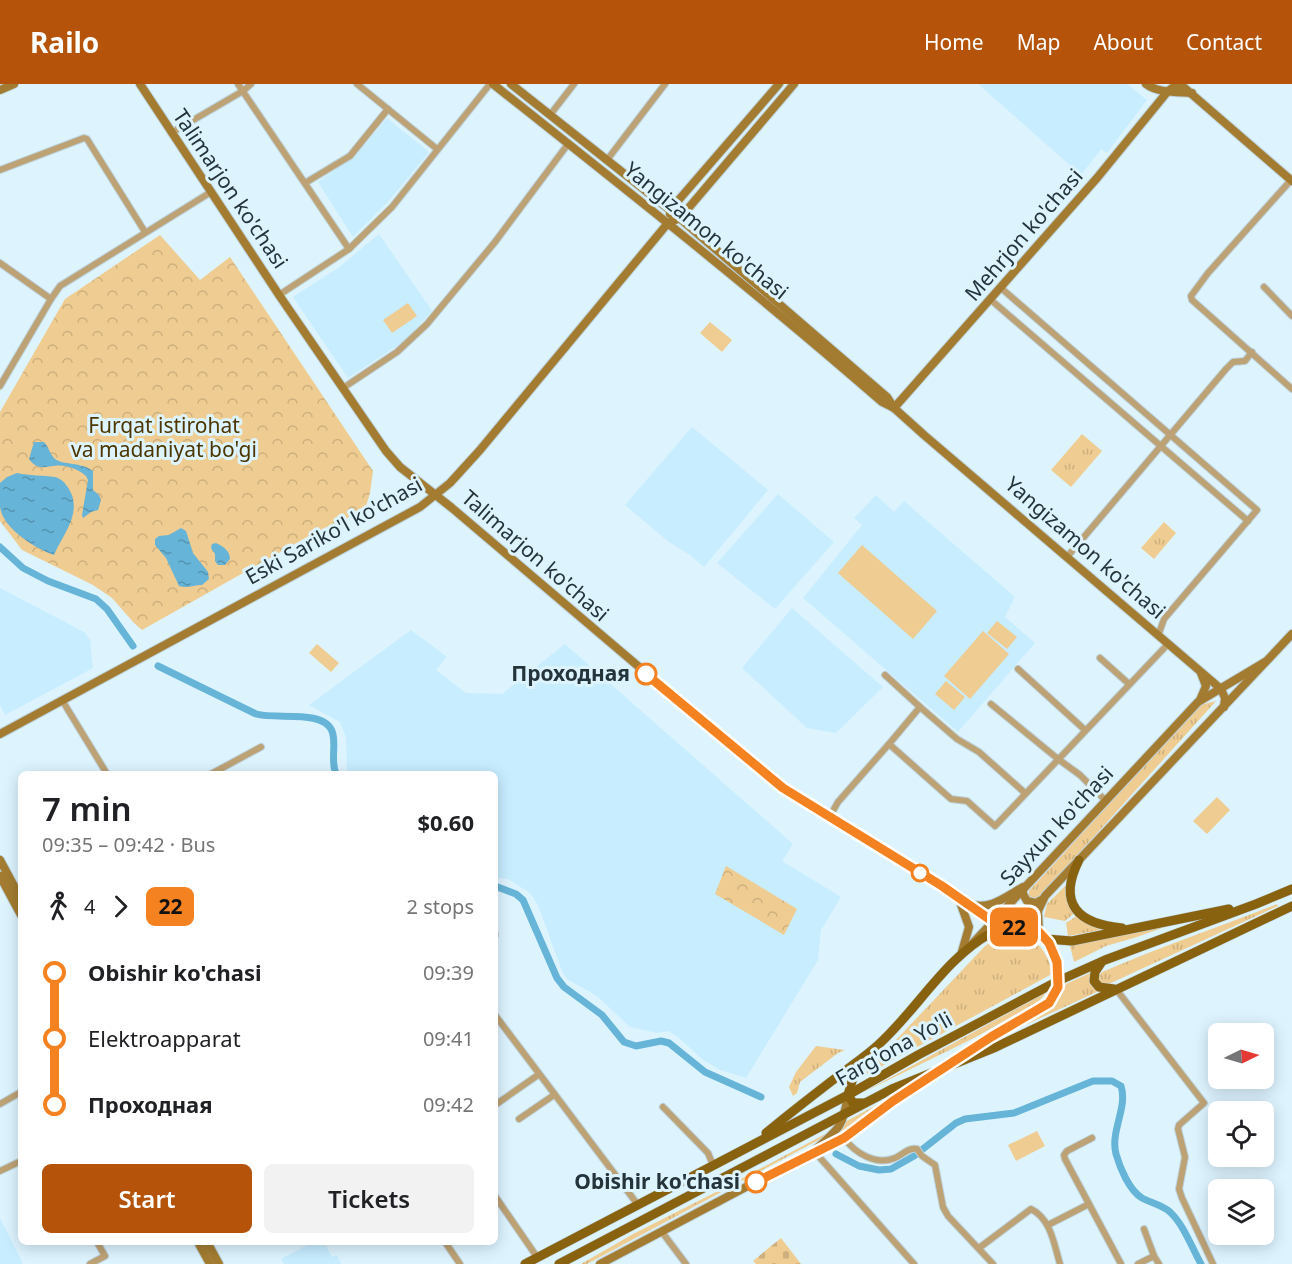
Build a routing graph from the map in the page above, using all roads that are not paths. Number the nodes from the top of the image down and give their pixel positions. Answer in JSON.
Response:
{"nodes":[{"id":1,"x":14,"y":84,"type":"edge"},
{"id":2,"x":140,"y":84,"type":"edge"},
{"id":3,"x":238,"y":84,"type":"edge"},
{"id":4,"x":251,"y":84,"type":"edge"},
{"id":5,"x":357,"y":84,"type":"edge"},
{"id":6,"x":492,"y":84,"type":"edge"},
{"id":7,"x":511,"y":84,"type":"edge"},
{"id":8,"x":574,"y":84,"type":"edge"},
{"id":9,"x":664,"y":84,"type":"edge"},
{"id":10,"x":778,"y":84,"type":"edge"},
{"id":11,"x":794,"y":84,"type":"edge"},
{"id":12,"x":1179,"y":84,"type":"edge"},
{"id":13,"x":1149,"y":86,"type":"edge"},
{"id":14,"x":1191,"y":88,"type":"edge"},
{"id":15,"x":0,"y":90,"type":"edge"},
{"id":16,"x":243,"y":91,"type":"junction"},
{"id":17,"x":1168,"y":91,"type":"junction"},
{"id":18,"x":1155,"y":106,"type":"junction"},
{"id":19,"x":388,"y":109,"type":"junction"},
{"id":20,"x":550,"y":115,"type":"junction"},
{"id":21,"x":171,"y":133,"type":"junction"},
{"id":22,"x":568,"y":144,"type":"junction"},
{"id":23,"x":437,"y":149,"type":"junction"},
{"id":24,"x":607,"y":160,"type":"junction"},
{"id":25,"x":0,"y":171,"type":"edge"},
{"id":26,"x":1291,"y":180,"type":"edge"},
{"id":27,"x":305,"y":183,"type":"junction"},
{"id":28,"x":211,"y":192,"type":"junction"},
{"id":29,"x":670,"y":210,"type":"junction"},
{"id":30,"x":680,"y":218,"type":"junction"},
{"id":31,"x":668,"y":223,"type":"junction"},
{"id":32,"x":144,"y":232,"type":"junction"},
{"id":33,"x":349,"y":249,"type":"junction"},
{"id":34,"x":0,"y":263,"type":"edge"},
{"id":35,"x":1264,"y":287,"type":"dead end"},
{"id":36,"x":1001,"y":288,"type":"junction"},
{"id":37,"x":279,"y":295,"type":"junction"},
{"id":38,"x":51,"y":298,"type":"junction"},
{"id":39,"x":990,"y":300,"type":"junction"},
{"id":40,"x":1292,"y":316,"type":"edge"},
{"id":41,"x":1252,"y":352,"type":"junction"},
{"id":42,"x":0,"y":386,"type":"edge"},
{"id":43,"x":343,"y":388,"type":"junction"},
{"id":44,"x":1292,"y":388,"type":"edge"},
{"id":45,"x":894,"y":408,"type":"junction"},
{"id":46,"x":1170,"y":435,"type":"junction"},
{"id":47,"x":1161,"y":446,"type":"junction"},
{"id":48,"x":436,"y":496,"type":"junction"},
{"id":49,"x":1248,"y":521,"type":"junction"},
{"id":50,"x":1067,"y":557,"type":"junction"},
{"id":51,"x":1292,"y":634,"type":"edge"},
{"id":52,"x":1158,"y":636,"type":"junction"},
{"id":53,"x":1168,"y":644,"type":"junction"},
{"id":54,"x":1100,"y":658,"type":"dead end"},
{"id":55,"x":1265,"y":662,"type":"junction"},
{"id":56,"x":1197,"y":668,"type":"junction"},
{"id":57,"x":1018,"y":669,"type":"dead end"},
{"id":58,"x":885,"y":675,"type":"dead end"},
{"id":59,"x":1129,"y":684,"type":"junction"},
{"id":60,"x":1221,"y":689,"type":"junction"},
{"id":61,"x":62,"y":700,"type":"junction"},
{"id":62,"x":1198,"y":702,"type":"junction"},
{"id":63,"x":991,"y":704,"type":"dead end"},
{"id":64,"x":920,"y":707,"type":"junction"},
{"id":65,"x":1224,"y":707,"type":"junction"},
{"id":66,"x":1085,"y":730,"type":"junction"},
{"id":67,"x":0,"y":734,"type":"edge"},
{"id":68,"x":889,"y":744,"type":"junction"},
{"id":69,"x":261,"y":747,"type":"dead end"},
{"id":70,"x":1058,"y":759,"type":"junction"},
{"id":71,"x":105,"y":771,"type":"edge"},
{"id":72,"x":217,"y":771,"type":"edge"},
{"id":73,"x":1025,"y":793,"type":"junction"},
{"id":74,"x":1105,"y":800,"type":"junction"},
{"id":75,"x":830,"y":816,"type":"junction"},
{"id":76,"x":0,"y":860,"type":"edge"},
{"id":77,"x":1079,"y":860,"type":"junction"},
{"id":78,"x":0,"y":876,"type":"edge"},
{"id":79,"x":1023,"y":888,"type":"junction"},
{"id":80,"x":1292,"y":888,"type":"edge"},
{"id":81,"x":18,"y":893,"type":"edge"},
{"id":82,"x":1045,"y":896,"type":"junction"},
{"id":83,"x":959,"y":899,"type":"junction"},
{"id":84,"x":1256,"y":904,"type":"junction"},
{"id":85,"x":1292,"y":906,"type":"edge"},
{"id":86,"x":18,"y":909,"type":"edge"},
{"id":87,"x":992,"y":921,"type":"junction"},
{"id":88,"x":1010,"y":927,"type":"junction"},
{"id":89,"x":1131,"y":928,"type":"junction"},
{"id":90,"x":1042,"y":935,"type":"junction"},
{"id":91,"x":960,"y":956,"type":"junction"},
{"id":92,"x":1106,"y":960,"type":"junction"},
{"id":93,"x":1058,"y":981,"type":"junction"},
{"id":94,"x":1116,"y":989,"type":"junction"},
{"id":95,"x":498,"y":1020,"type":"edge"},
{"id":96,"x":879,"y":1045,"type":"junction"},
{"id":97,"x":945,"y":1068,"type":"junction"},
{"id":98,"x":538,"y":1075,"type":"junction"},
{"id":99,"x":18,"y":1094,"type":"edge"},
{"id":100,"x":554,"y":1095,"type":"junction"},
{"id":101,"x":848,"y":1095,"type":"junction"},
{"id":102,"x":498,"y":1103,"type":"edge"},
{"id":103,"x":866,"y":1103,"type":"junction"},
{"id":104,"x":0,"y":1104,"type":"edge"},
{"id":105,"x":663,"y":1107,"type":"dead end"},
{"id":106,"x":845,"y":1114,"type":"junction"},
{"id":107,"x":519,"y":1119,"type":"dead end"},
{"id":108,"x":844,"y":1138,"type":"junction"},
{"id":109,"x":1092,"y":1138,"type":"dead end"},
{"id":110,"x":752,"y":1145,"type":"junction"},
{"id":111,"x":814,"y":1151,"type":"junction"},
{"id":112,"x":18,"y":1162,"type":"edge"},
{"id":113,"x":713,"y":1165,"type":"junction"},
{"id":114,"x":0,"y":1171,"type":"edge"},
{"id":115,"x":498,"y":1200,"type":"edge"},
{"id":116,"x":1089,"y":1204,"type":"junction"},
{"id":117,"x":638,"y":1205,"type":"junction"},
{"id":118,"x":1048,"y":1225,"type":"junction"},
{"id":119,"x":1144,"y":1229,"type":"dead end"},
{"id":120,"x":662,"y":1232,"type":"junction"},
{"id":121,"x":99,"y":1245,"type":"edge"},
{"id":122,"x":200,"y":1245,"type":"edge"},
{"id":123,"x":209,"y":1245,"type":"edge"},
{"id":124,"x":447,"y":1245,"type":"edge"},
{"id":125,"x":979,"y":1248,"type":"junction"},
{"id":126,"x":1154,"y":1256,"type":"junction"},
{"id":127,"x":537,"y":1257,"type":"junction"},
{"id":128,"x":90,"y":1264,"type":"edge"},
{"id":129,"x":210,"y":1264,"type":"edge"},
{"id":130,"x":219,"y":1264,"type":"edge"},
{"id":131,"x":460,"y":1264,"type":"edge"},
{"id":132,"x":525,"y":1264,"type":"edge"},
{"id":133,"x":559,"y":1264,"type":"edge"},
{"id":134,"x":600,"y":1264,"type":"edge"},
{"id":135,"x":686,"y":1264,"type":"edge"},
{"id":136,"x":914,"y":1264,"type":"edge"},
{"id":137,"x":993,"y":1264,"type":"edge"},
{"id":138,"x":1060,"y":1264,"type":"edge"},
{"id":139,"x":1121,"y":1264,"type":"edge"},
{"id":140,"x":1138,"y":1264,"type":"edge"},
{"id":141,"x":1159,"y":1264,"type":"edge"},
{"id":142,"x":1213,"y":1264,"type":"edge"}],
"edges":[{"from":1,"to":15,"type":"main road"},
{"from":2,"to":21,"type":"main road","name":"Talimarjon ko'chasi"},
{"from":3,"to":16,"type":"street"},
{"from":4,"to":16,"type":"street"},
{"from":5,"to":19,"type":"street"},
{"from":6,"to":22,"type":"main road","name":"Yangizamon ko'chasi"},
{"from":6,"to":23,"type":"street"},
{"from":7,"to":20,"type":"main road","name":"Yangizamon ko'chasi"},
{"from":8,"to":20,"type":"street"},
{"from":9,"to":24,"type":"street"},
{"from":10,"to":29,"type":"main road"},
{"from":11,"to":30,"type":"main road","name":"Eski Sariko'l ko'chasi"},
{"from":12,"to":14,"type":"main road"},
{"from":12,"to":17,"type":"main road","name":"Mehrjon ko'chasi"},
{"from":13,"to":17,"type":"main road"},
{"from":13,"to":18,"type":"main road"},
{"from":14,"to":17,"type":"main road"},
{"from":14,"to":26,"type":"main road"},
{"from":16,"to":21,"type":"street"},
{"from":16,"to":27,"type":"street"},
{"from":17,"to":18,"type":"main road","name":"Mehrjon ko'chasi"},
{"from":18,"to":36,"type":"main road","name":"Mehrjon ko'chasi"},
{"from":19,"to":23,"type":"street"},
{"from":19,"to":27,"type":"street"},
{"from":20,"to":24,"type":"main road","name":"Yangizamon ko'chasi"},
{"from":21,"to":28,"type":"main road","name":"Talimarjon ko'chasi"},
{"from":22,"to":31,"type":"main road","name":"Yangizamon ko'chasi"},
{"from":22,"to":43,"type":"street"},
{"from":23,"to":33,"type":"street"},
{"from":24,"to":29,"type":"main road","name":"Yangizamon ko'chasi"},
{"from":25,"to":32,"type":"street"},
{"from":26,"to":41,"type":"street"},
{"from":27,"to":33,"type":"street"},
{"from":28,"to":32,"type":"street"},
{"from":28,"to":37,"type":"main road","name":"Talimarjon ko'chasi"},
{"from":29,"to":30,"type":"main road","name":"Yangizamon ko'chasi"},
{"from":29,"to":31,"type":"main road"},
{"from":30,"to":31,"type":"main road","name":"Eski Sariko'l ko'chasi"},
{"from":30,"to":45,"type":"main road","name":"Yangizamon ko'chasi"},
{"from":31,"to":45,"type":"main road","name":"Yangizamon ko'chasi"},
{"from":31,"to":48,"type":"main road","name":"Eski Sariko'l ko'chasi"},
{"from":32,"to":38,"type":"street"},
{"from":33,"to":37,"type":"street"},
{"from":34,"to":38,"type":"street"},
{"from":35,"to":40,"type":"street"},
{"from":36,"to":39,"type":"main road","name":"Mehrjon ko'chasi"},
{"from":36,"to":46,"type":"street"},
{"from":37,"to":43,"type":"main road","name":"Talimarjon ko'chasi"},
{"from":38,"to":42,"type":"street"},
{"from":39,"to":45,"type":"main road","name":"Mehrjon ko'chasi"},
{"from":39,"to":47,"type":"street"},
{"from":41,"to":44,"type":"street"},
{"from":41,"to":46,"type":"street"},
{"from":43,"to":48,"type":"main road","name":"Talimarjon ko'chasi"},
{"from":45,"to":50,"type":"main road","name":"Yangizamon ko'chasi"},
{"from":46,"to":47,"type":"street"},
{"from":46,"to":49,"type":"street"},
{"from":47,"to":49,"type":"street"},
{"from":47,"to":50,"type":"street"},
{"from":48,"to":61,"type":"main road","name":"Eski Sariko'l ko'chasi"},
{"from":48,"to":75,"type":"main road","name":"Talimarjon ko'chasi"},
{"from":49,"to":52,"type":"street"},
{"from":50,"to":52,"type":"main road","name":"Yangizamon ko'chasi"},
{"from":51,"to":55,"type":"main road","name":"Sayxun ko'chasi"},
{"from":52,"to":53,"type":"main road","name":"Yangizamon ko'chasi"},
{"from":53,"to":56,"type":"main road","name":"Yangizamon ko'chasi"},
{"from":53,"to":59,"type":"street"},
{"from":54,"to":59,"type":"street"},
{"from":55,"to":60,"type":"main road","name":"Sayxun ko'chasi"},
{"from":55,"to":65,"type":"main road","name":"Sayxun ko'chasi"},
{"from":56,"to":60,"type":"main road","name":"Yangizamon ko'chasi"},
{"from":56,"to":62,"type":"main road"},
{"from":57,"to":66,"type":"street"},
{"from":58,"to":64,"type":"street"},
{"from":59,"to":66,"type":"street"},
{"from":60,"to":62,"type":"main road","name":"Sayxun ko'chasi"},
{"from":60,"to":65,"type":"main road"},
{"from":61,"to":67,"type":"main road","name":"Eski Sariko'l ko'chasi"},
{"from":61,"to":71,"type":"street"},
{"from":62,"to":74,"type":"main road","name":"Sayxun ko'chasi"},
{"from":63,"to":70,"type":"street"},
{"from":64,"to":68,"type":"street"},
{"from":64,"to":73,"type":"street"},
{"from":65,"to":77,"type":"main road","name":"Sayxun ko'chasi"},
{"from":66,"to":70,"type":"street"},
{"from":68,"to":73,"type":"street"},
{"from":68,"to":75,"type":"street"},
{"from":69,"to":72,"type":"street"},
{"from":70,"to":73,"type":"street"},
{"from":70,"to":74,"type":"street"},
{"from":74,"to":79,"type":"main road","name":"Sayxun ko'chasi"},
{"from":75,"to":83,"type":"main road","name":"Talimarjon ko'chasi"},
{"from":76,"to":81,"type":"main road"},
{"from":77,"to":82,"type":"main road","name":"Sayxun ko'chasi"},
{"from":77,"to":89,"type":"main road"},
{"from":78,"to":86,"type":"main road"},
{"from":79,"to":82,"type":"main road"},
{"from":79,"to":83,"type":"main road"},
{"from":79,"to":87,"type":"main road","name":"Sayxun ko'chasi"},
{"from":80,"to":84,"type":"main road","name":"Farg'ona Yo'li"},
{"from":82,"to":90,"type":"main road","name":"Sayxun ko'chasi"},
{"from":83,"to":87,"type":"main road","name":"Talimarjon ko'chasi"},
{"from":83,"to":91,"type":"main road"},
{"from":84,"to":89,"type":"main road"},
{"from":84,"to":92,"type":"main road","name":"Farg'ona Yo'li"},
{"from":85,"to":94,"type":"main road","name":"Farg'ona Yo'li"},
{"from":87,"to":88,"type":"main road","name":"Talimarjon ko'chasi"},
{"from":87,"to":91,"type":"main road","name":"Sayxun ko'chasi"},
{"from":88,"to":90,"type":"main road"},
{"from":88,"to":91,"type":"main road"},
{"from":89,"to":90,"type":"main road"},
{"from":90,"to":93,"type":"main road"},
{"from":91,"to":96,"type":"main road","name":"Sayxun ko'chasi"},
{"from":92,"to":93,"type":"main road","name":"Farg'ona Yo'li"},
{"from":92,"to":94,"type":"main road"},
{"from":93,"to":97,"type":"main road"},
{"from":93,"to":101,"type":"main road","name":"Farg'ona Yo'li"},
{"from":94,"to":97,"type":"main road","name":"Farg'ona Yo'li"},
{"from":94,"to":142,"type":"street"},
{"from":95,"to":98,"type":"street"},
{"from":96,"to":101,"type":"main road"},
{"from":96,"to":110,"type":"main road","name":"Sayxun ko'chasi"},
{"from":97,"to":103,"type":"main road","name":"Farg'ona Yo'li"},
{"from":97,"to":108,"type":"main road"},
{"from":98,"to":100,"type":"street"},
{"from":98,"to":102,"type":"street"},
{"from":99,"to":104,"type":"street"},
{"from":100,"to":107,"type":"street"},
{"from":100,"to":117,"type":"street"},
{"from":101,"to":103,"type":"main road"},
{"from":101,"to":106,"type":"main road"},
{"from":101,"to":110,"type":"main road","name":"Farg'ona Yo'li"},
{"from":103,"to":106,"type":"main road","name":"Farg'ona Yo'li"},
{"from":105,"to":113,"type":"street"},
{"from":106,"to":111,"type":"main road"},
{"from":106,"to":133,"type":"main road","name":"Farg'ona Yo'li"},
{"from":108,"to":111,"type":"main road"},
{"from":108,"to":125,"type":"street"},
{"from":109,"to":116,"type":"street"},
{"from":110,"to":113,"type":"main road","name":"Farg'ona Yo'li"},
{"from":111,"to":120,"type":"main road"},
{"from":111,"to":136,"type":"street"},
{"from":112,"to":114,"type":"street"},
{"from":113,"to":117,"type":"main road","name":"Farg'ona Yo'li"},
{"from":115,"to":127,"type":"street"},
{"from":116,"to":118,"type":"street"},
{"from":116,"to":139,"type":"street"},
{"from":117,"to":127,"type":"main road","name":"Farg'ona Yo'li"},
{"from":118,"to":125,"type":"street"},
{"from":118,"to":138,"type":"street"},
{"from":119,"to":126,"type":"street"},
{"from":120,"to":134,"type":"main road"},
{"from":120,"to":135,"type":"street"},
{"from":121,"to":128,"type":"street"},
{"from":122,"to":129,"type":"main road"},
{"from":123,"to":130,"type":"main road"},
{"from":124,"to":131,"type":"street"},
{"from":125,"to":137,"type":"street"},
{"from":126,"to":140,"type":"street"},
{"from":126,"to":141,"type":"street"},
{"from":127,"to":132,"type":"main road","name":"Farg'ona Yo'li"}]}
